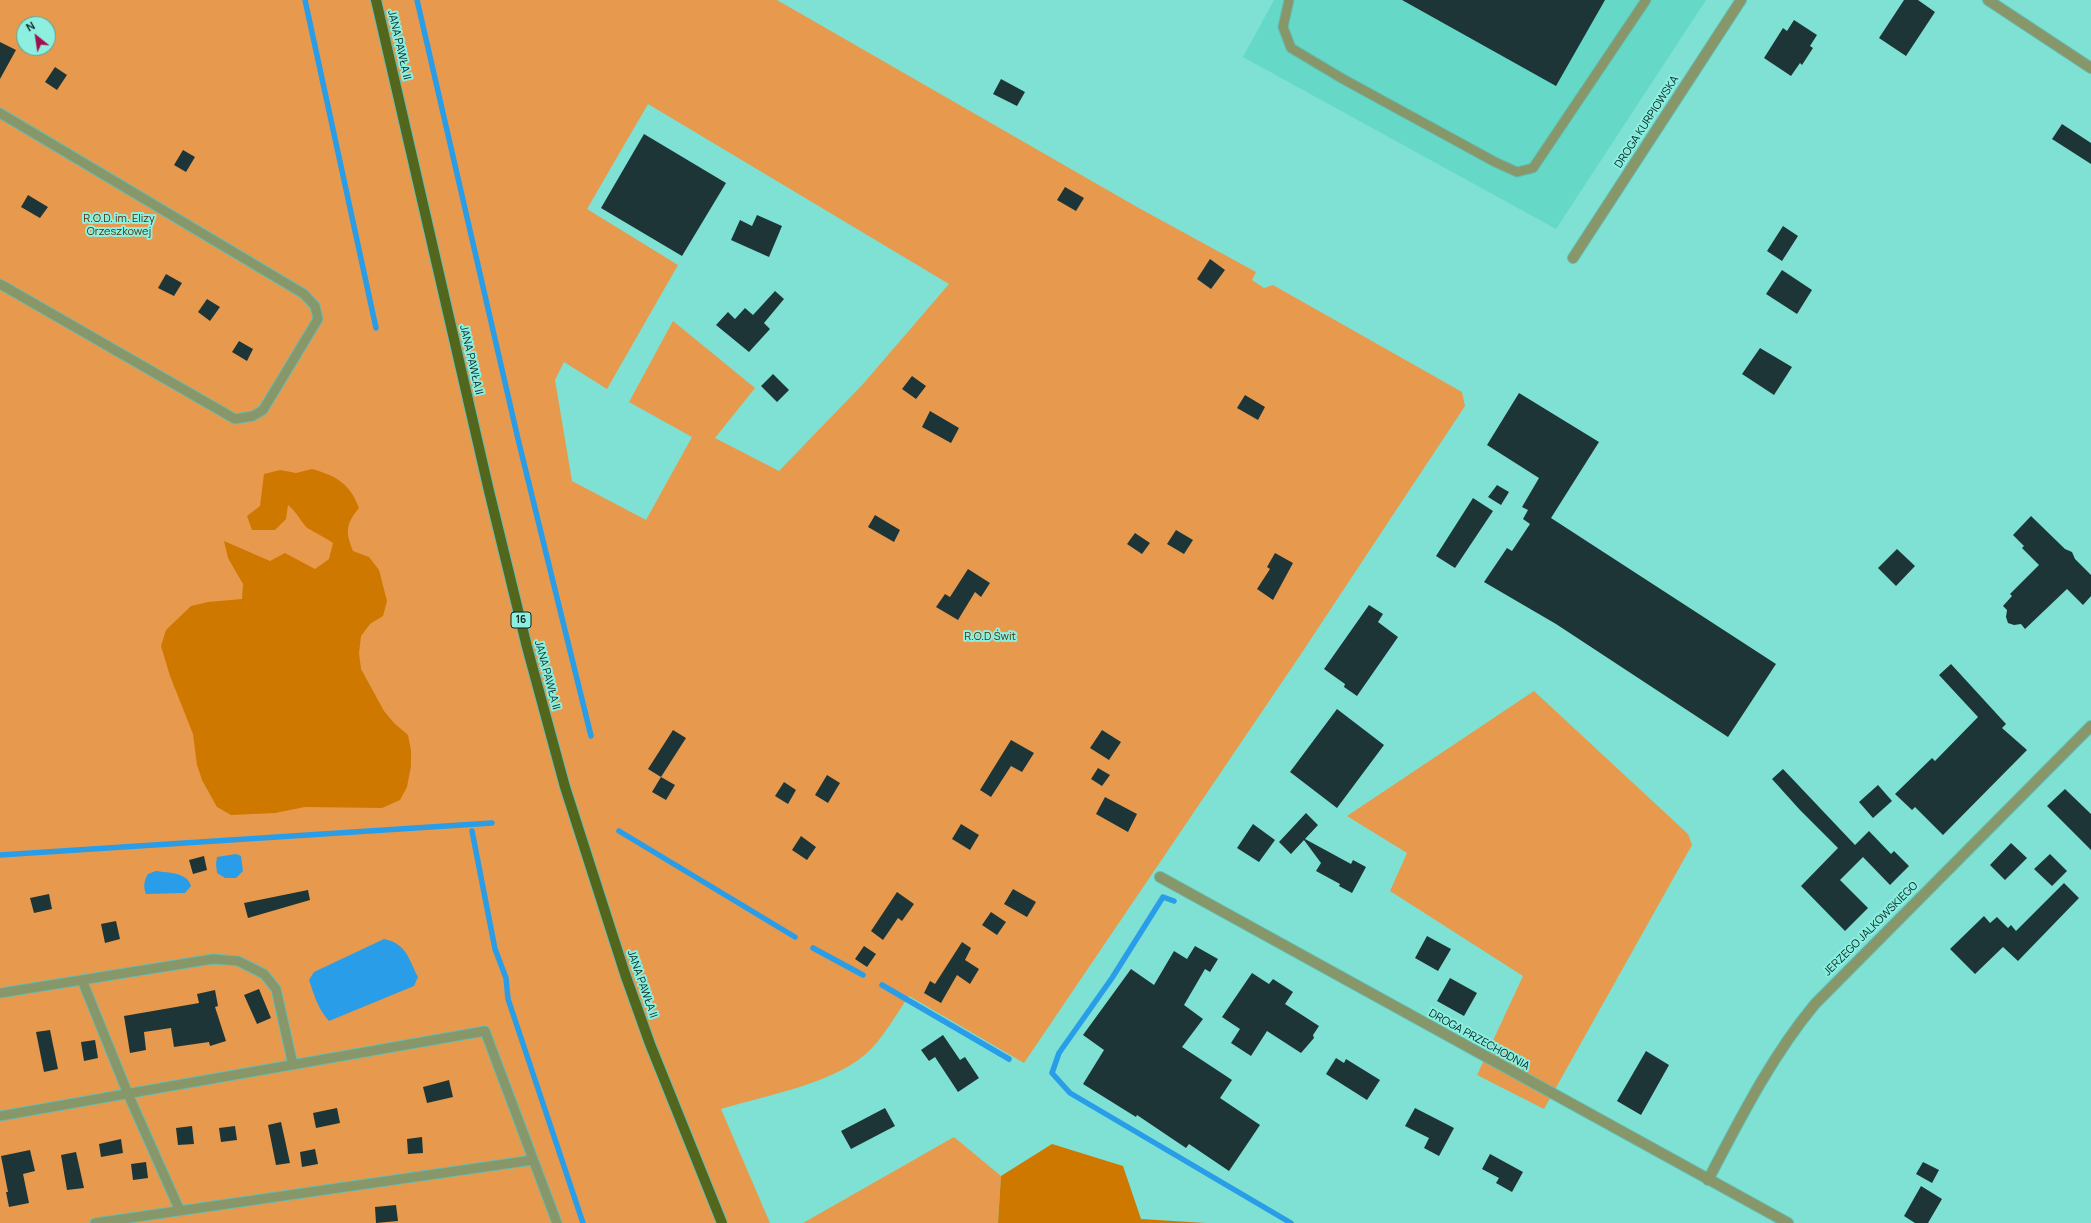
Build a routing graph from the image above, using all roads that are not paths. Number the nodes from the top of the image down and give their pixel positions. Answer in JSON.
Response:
{"nodes":[{"id":1,"x":376,"y":0,"type":"edge"},
{"id":2,"x":1289,"y":0,"type":"edge"},
{"id":3,"x":1646,"y":0,"type":"edge"},
{"id":4,"x":1741,"y":0,"type":"edge"},
{"id":5,"x":1988,"y":0,"type":"edge"},
{"id":6,"x":2091,"y":68,"type":"edge"},
{"id":7,"x":0,"y":113,"type":"edge"},
{"id":8,"x":1573,"y":258,"type":"dead end"},
{"id":9,"x":0,"y":284,"type":"edge"},
{"id":10,"x":2091,"y":726,"type":"edge"},
{"id":11,"x":1160,"y":877,"type":"dead end"},
{"id":12,"x":82,"y":980,"type":"junction"},
{"id":13,"x":0,"y":993,"type":"edge"},
{"id":14,"x":293,"y":1064,"type":"junction"},
{"id":15,"x":128,"y":1094,"type":"junction"},
{"id":16,"x":0,"y":1116,"type":"edge"},
{"id":17,"x":533,"y":1160,"type":"junction"},
{"id":18,"x":1708,"y":1180,"type":"junction"},
{"id":19,"x":180,"y":1211,"type":"junction"},
{"id":20,"x":95,"y":1223,"type":"edge"},
{"id":21,"x":557,"y":1223,"type":"edge"},
{"id":22,"x":722,"y":1223,"type":"edge"},
{"id":23,"x":1788,"y":1223,"type":"edge"}],
"edges":[{"from":1,"to":22,"type":"main road","name":"JANA PAWŁA II","number":"16"},
{"from":2,"to":3,"type":"lane"},
{"from":4,"to":8,"type":"street","name":"DROGA KURPIOWSKA"},
{"from":5,"to":6,"type":"street"},
{"from":7,"to":9,"type":"lane"},
{"from":10,"to":18,"type":"street","name":"JERZEGO JALKOWSKIEGO"},
{"from":11,"to":18,"type":"street","name":"DROGA PRZECHODNIA"},
{"from":12,"to":13,"type":"lane"},
{"from":12,"to":14,"type":"lane"},
{"from":12,"to":15,"type":"lane"},
{"from":14,"to":15,"type":"lane"},
{"from":14,"to":17,"type":"lane"},
{"from":15,"to":16,"type":"lane"},
{"from":15,"to":19,"type":"lane"},
{"from":17,"to":19,"type":"lane"},
{"from":17,"to":21,"type":"lane"},
{"from":18,"to":23,"type":"street","name":"DROGA PRZECHODNIA"},
{"from":19,"to":20,"type":"lane"}]}
